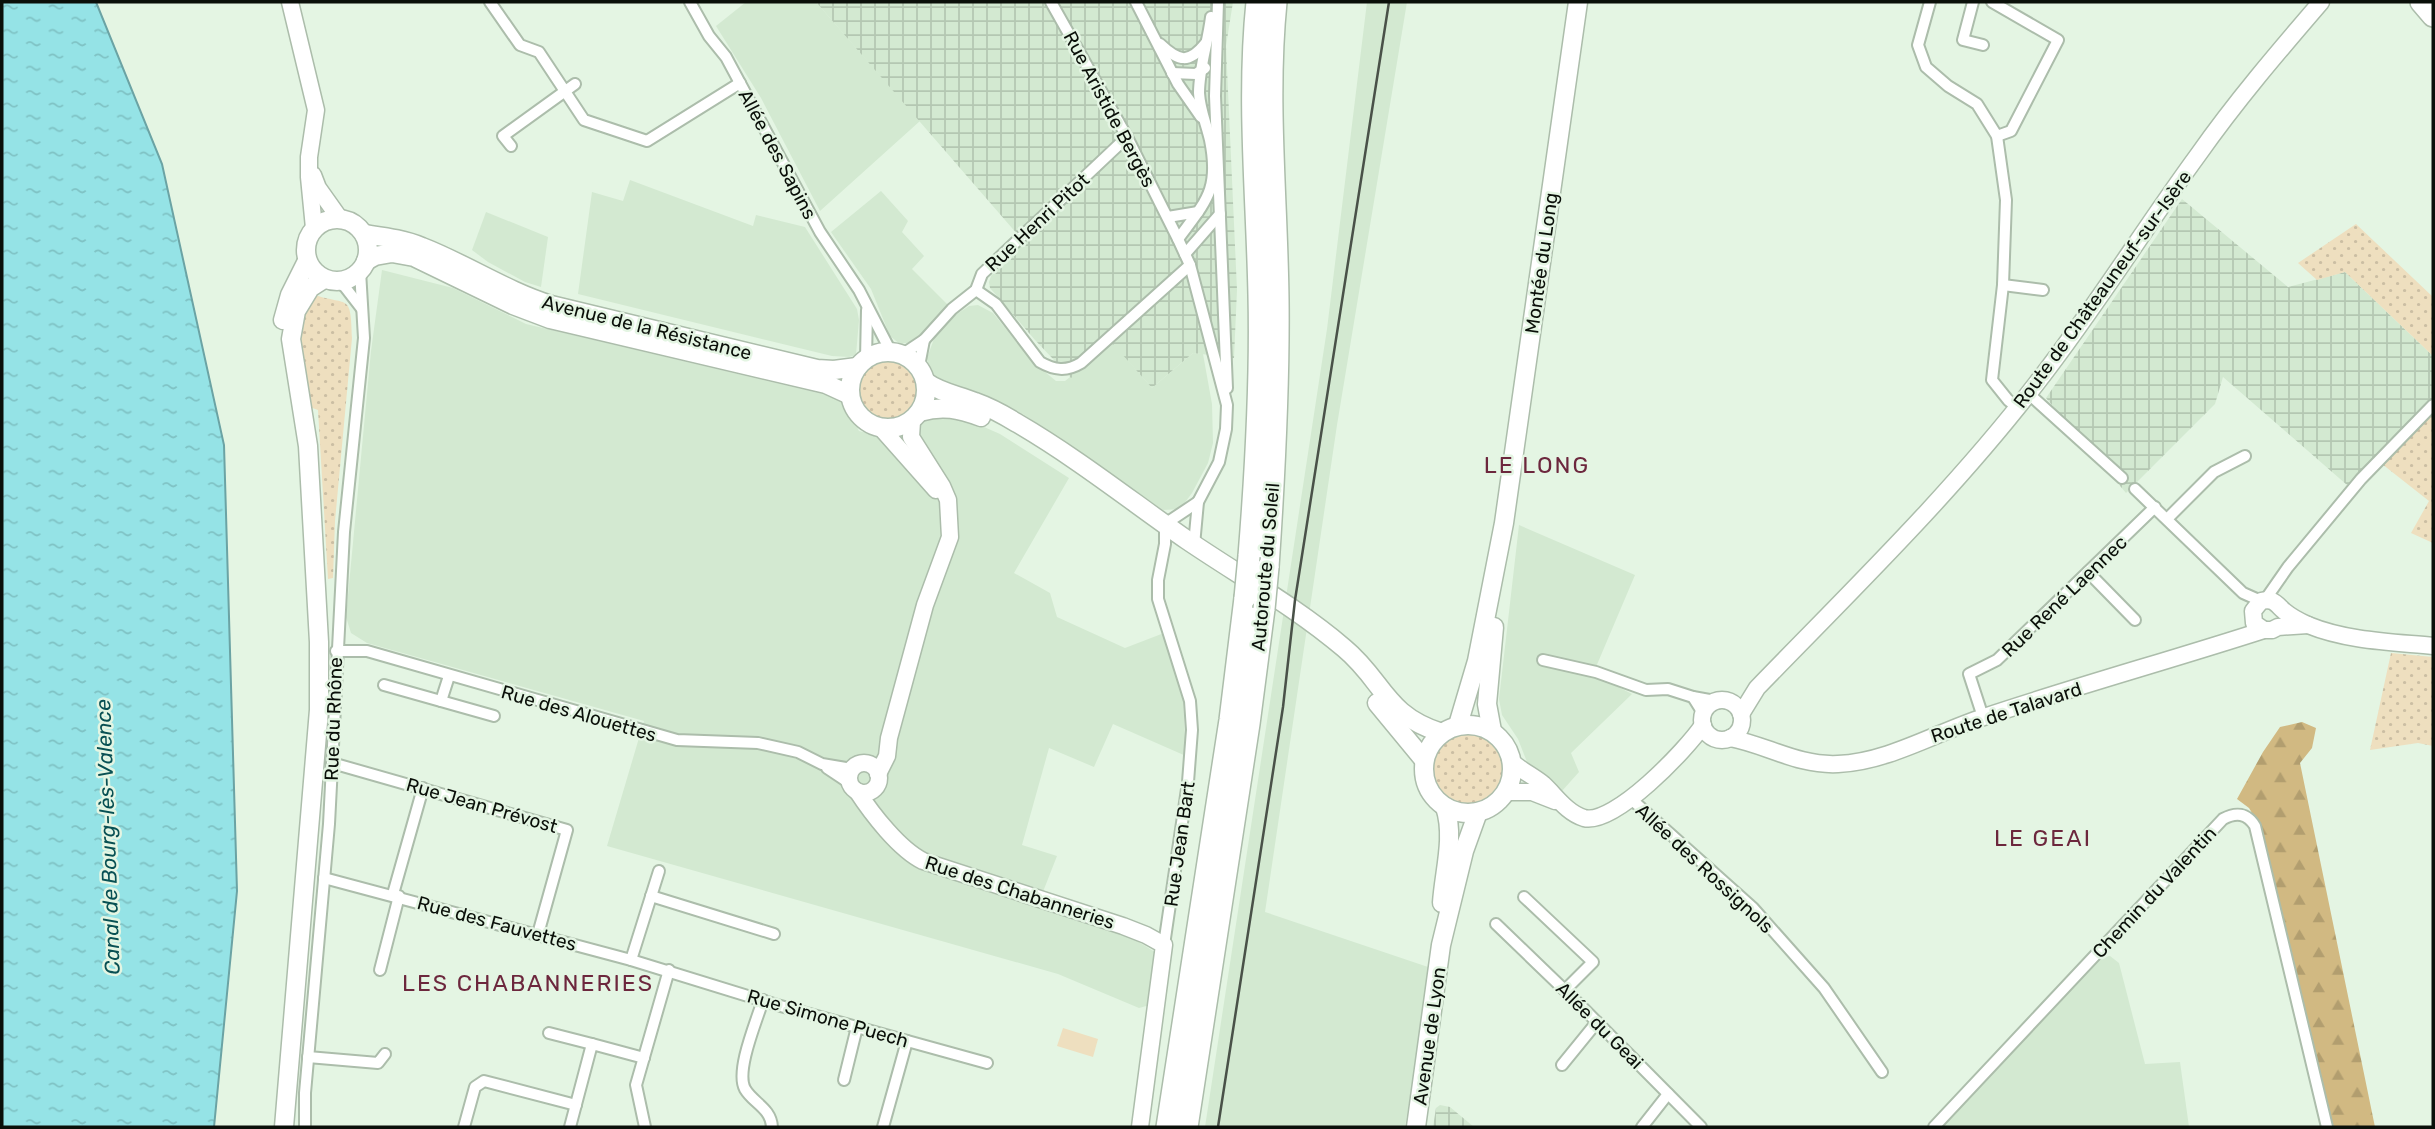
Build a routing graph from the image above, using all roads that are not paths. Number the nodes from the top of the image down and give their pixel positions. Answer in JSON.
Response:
{"nodes":[{"id":1,"x":290,"y":2,"type":"edge"},
{"id":2,"x":490,"y":2,"type":"edge"},
{"id":3,"x":690,"y":2,"type":"edge"},
{"id":4,"x":1051,"y":2,"type":"edge"},
{"id":5,"x":1136,"y":2,"type":"edge"},
{"id":6,"x":1216,"y":2,"type":"edge"},
{"id":7,"x":1257,"y":2,"type":"edge"},
{"id":8,"x":1276,"y":2,"type":"edge"},
{"id":9,"x":1578,"y":2,"type":"edge"},
{"id":10,"x":1930,"y":2,"type":"edge"},
{"id":11,"x":1973,"y":2,"type":"edge"},
{"id":12,"x":1992,"y":2,"type":"edge"},
{"id":13,"x":2320,"y":2,"type":"edge"},
{"id":14,"x":2421,"y":2,"type":"edge"},
{"id":15,"x":2433,"y":16,"type":"edge"},
{"id":16,"x":1154,"y":39,"type":"junction"},
{"id":17,"x":1208,"y":41,"type":"junction"},
{"id":18,"x":1983,"y":45,"type":"dead end"},
{"id":19,"x":1216,"y":54,"type":"junction"},
{"id":20,"x":1184,"y":59,"type":"junction"},
{"id":21,"x":1202,"y":71,"type":"junction"},
{"id":22,"x":1172,"y":72,"type":"junction"},
{"id":23,"x":740,"y":83,"type":"junction"},
{"id":24,"x":575,"y":84,"type":"dead end"},
{"id":25,"x":565,"y":91,"type":"junction"},
{"id":26,"x":1215,"y":96,"type":"junction"},
{"id":27,"x":1201,"y":117,"type":"junction"},
{"id":28,"x":1997,"y":136,"type":"junction"},
{"id":29,"x":1127,"y":137,"type":"junction"},
{"id":30,"x":511,"y":146,"type":"dead end"},
{"id":31,"x":309,"y":166,"type":"junction"},
{"id":32,"x":1198,"y":212,"type":"junction"},
{"id":33,"x":1220,"y":214,"type":"junction"},
{"id":34,"x":1168,"y":217,"type":"junction"},
{"id":35,"x":340,"y":219,"type":"junction"},
{"id":36,"x":314,"y":228,"type":"junction"},
{"id":37,"x":364,"y":234,"type":"junction"},
{"id":38,"x":1178,"y":239,"type":"junction"},
{"id":39,"x":1187,"y":260,"type":"junction"},
{"id":40,"x":307,"y":261,"type":"junction"},
{"id":41,"x":363,"y":266,"type":"junction"},
{"id":42,"x":331,"y":280,"type":"junction"},
{"id":43,"x":2003,"y":285,"type":"junction"},
{"id":44,"x":976,"y":290,"type":"junction"},
{"id":45,"x":2043,"y":290,"type":"dead end"},
{"id":46,"x":867,"y":307,"type":"junction"},
{"id":47,"x":364,"y":311,"type":"junction"},
{"id":48,"x":924,"y":340,"type":"junction"},
{"id":49,"x":897,"y":353,"type":"junction"},
{"id":50,"x":862,"y":363,"type":"junction"},
{"id":51,"x":922,"y":374,"type":"junction"},
{"id":52,"x":2029,"y":394,"type":"junction"},
{"id":53,"x":850,"y":395,"type":"junction"},
{"id":54,"x":1227,"y":405,"type":"junction"},
{"id":55,"x":2433,"y":405,"type":"edge"},
{"id":56,"x":2018,"y":408,"type":"junction"},
{"id":57,"x":916,"y":416,"type":"junction"},
{"id":58,"x":881,"y":428,"type":"junction"},
{"id":59,"x":2245,"y":456,"type":"dead end"},
{"id":60,"x":2122,"y":478,"type":"dead end"},
{"id":61,"x":2135,"y":489,"type":"dead end"},
{"id":62,"x":310,"y":500,"type":"junction"},
{"id":63,"x":1198,"y":502,"type":"junction"},
{"id":64,"x":2155,"y":507,"type":"junction"},
{"id":65,"x":949,"y":509,"type":"junction"},
{"id":66,"x":2167,"y":519,"type":"junction"},
{"id":67,"x":1504,"y":523,"type":"junction"},
{"id":68,"x":1165,"y":524,"type":"junction"},
{"id":69,"x":1193,"y":543,"type":"junction"},
{"id":70,"x":1162,"y":565,"type":"junction"},
{"id":71,"x":2088,"y":572,"type":"junction"},
{"id":72,"x":1255,"y":603,"type":"junction"},
{"id":73,"x":2266,"y":607,"type":"junction"},
{"id":74,"x":2135,"y":620,"type":"dead end"},
{"id":75,"x":2308,"y":625,"type":"junction"},
{"id":76,"x":2271,"y":628,"type":"junction"},
{"id":77,"x":1334,"y":640,"type":"junction"},
{"id":78,"x":2234,"y":640,"type":"junction"},
{"id":79,"x":2433,"y":646,"type":"edge"},
{"id":80,"x":336,"y":651,"type":"junction"},
{"id":81,"x":1544,"y":660,"type":"dead end"},
{"id":82,"x":449,"y":676,"type":"junction"},
{"id":83,"x":384,"y":685,"type":"dead end"},
{"id":84,"x":1757,"y":688,"type":"junction"},
{"id":85,"x":1693,"y":697,"type":"junction"},
{"id":86,"x":441,"y":701,"type":"junction"},
{"id":87,"x":1722,"y":701,"type":"junction"},
{"id":88,"x":494,"y":716,"type":"dead end"},
{"id":89,"x":1983,"y":717,"type":"junction"},
{"id":90,"x":1741,"y":718,"type":"junction"},
{"id":91,"x":1703,"y":719,"type":"junction"},
{"id":92,"x":1450,"y":729,"type":"junction"},
{"id":93,"x":1492,"y":731,"type":"junction"},
{"id":94,"x":1722,"y":738,"type":"junction"},
{"id":95,"x":1776,"y":753,"type":"junction"},
{"id":96,"x":1681,"y":754,"type":"junction"},
{"id":97,"x":1424,"y":760,"type":"junction"},
{"id":98,"x":1512,"y":762,"type":"junction"},
{"id":99,"x":332,"y":763,"type":"junction"},
{"id":100,"x":863,"y":778,"type":"junction"},
{"id":101,"x":424,"y":788,"type":"junction"},
{"id":102,"x":1506,"y":792,"type":"junction"},
{"id":103,"x":1630,"y":798,"type":"junction"},
{"id":104,"x":1564,"y":805,"type":"junction"},
{"id":105,"x":1445,"y":807,"type":"junction"},
{"id":106,"x":1478,"y":812,"type":"junction"},
{"id":107,"x":659,"y":871,"type":"dead end"},
{"id":108,"x":324,"y":878,"type":"junction"},
{"id":109,"x":396,"y":895,"type":"junction"},
{"id":110,"x":651,"y":896,"type":"junction"},
{"id":111,"x":1524,"y":897,"type":"dead end"},
{"id":112,"x":1496,"y":925,"type":"dead end"},
{"id":113,"x":538,"y":934,"type":"junction"},
{"id":114,"x":774,"y":934,"type":"dead end"},
{"id":115,"x":1164,"y":945,"type":"junction"},
{"id":116,"x":1441,"y":945,"type":"junction"},
{"id":117,"x":631,"y":960,"type":"junction"},
{"id":118,"x":380,"y":970,"type":"dead end"},
{"id":119,"x":669,"y":970,"type":"junction"},
{"id":120,"x":1565,"y":990,"type":"junction"},
{"id":121,"x":763,"y":1000,"type":"junction"},
{"id":122,"x":1597,"y":1022,"type":"junction"},
{"id":123,"x":857,"y":1027,"type":"junction"},
{"id":124,"x":549,"y":1033,"type":"dead end"},
{"id":125,"x":907,"y":1041,"type":"junction"},
{"id":126,"x":592,"y":1044,"type":"junction"},
{"id":127,"x":385,"y":1054,"type":"dead end"},
{"id":128,"x":308,"y":1058,"type":"junction"},
{"id":129,"x":643,"y":1058,"type":"junction"},
{"id":130,"x":987,"y":1063,"type":"dead end"},
{"id":131,"x":1562,"y":1065,"type":"dead end"},
{"id":132,"x":1882,"y":1072,"type":"dead end"},
{"id":133,"x":844,"y":1080,"type":"dead end"},
{"id":134,"x":1668,"y":1094,"type":"junction"},
{"id":135,"x":576,"y":1105,"type":"junction"},
{"id":136,"x":284,"y":1127,"type":"edge"},
{"id":137,"x":305,"y":1127,"type":"edge"},
{"id":138,"x":464,"y":1127,"type":"edge"},
{"id":139,"x":570,"y":1127,"type":"edge"},
{"id":140,"x":645,"y":1127,"type":"edge"},
{"id":141,"x":772,"y":1127,"type":"edge"},
{"id":142,"x":883,"y":1127,"type":"edge"},
{"id":143,"x":1140,"y":1127,"type":"edge"},
{"id":144,"x":1167,"y":1127,"type":"edge"},
{"id":145,"x":1186,"y":1127,"type":"edge"},
{"id":146,"x":1416,"y":1127,"type":"edge"},
{"id":147,"x":1642,"y":1127,"type":"edge"},
{"id":148,"x":1702,"y":1127,"type":"edge"},
{"id":149,"x":1934,"y":1127,"type":"edge"},
{"id":150,"x":2327,"y":1127,"type":"edge"}],
"edges":[{"from":1,"to":31,"type":"street"},
{"from":2,"to":25,"type":"street"},
{"from":3,"to":23,"type":"street","name":"Allée des Sapins"},
{"from":4,"to":29,"type":"street","name":"Rue Aristide Bergès"},
{"from":5,"to":16,"type":"street"},
{"from":6,"to":17,"type":"street"},
{"from":6,"to":19,"type":"street"},
{"from":7,"to":72,"type":"highway","name":"Autoroute du Soleil","bridge":true},
{"from":8,"to":72,"type":"highway","name":"Autoroute du Soleil","bridge":true},
{"from":9,"to":67,"type":"main road","name":"Montée du Long"},
{"from":10,"to":28,"type":"street"},
{"from":11,"to":18,"type":"street"},
{"from":12,"to":28,"type":"street"},
{"from":13,"to":52,"type":"street","name":"Route de Châteauneuf-sur-Isère"},
{"from":14,"to":15,"type":"highway"},
{"from":16,"to":20,"type":"street"},
{"from":16,"to":22,"type":"street"},
{"from":17,"to":20,"type":"street"},
{"from":17,"to":21,"type":"street"},
{"from":19,"to":21,"type":"street"},
{"from":19,"to":26,"type":"street"},
{"from":20,"to":21,"type":"street"},
{"from":21,"to":22,"type":"street"},
{"from":21,"to":26,"type":"street"},
{"from":21,"to":27,"type":"street"},
{"from":22,"to":27,"type":"street"},
{"from":23,"to":25,"type":"street"},
{"from":23,"to":46,"type":"street","name":"Allée des Sapins"},
{"from":24,"to":25,"type":"street"},
{"from":25,"to":30,"type":"street"},
{"from":26,"to":33,"type":"street"},
{"from":27,"to":32,"type":"street"},
{"from":28,"to":43,"type":"street"},
{"from":29,"to":34,"type":"street","name":"Rue Aristide Bergès"},
{"from":29,"to":44,"type":"street","name":"Rue Henri Pitot"},
{"from":31,"to":35,"type":"street"},
{"from":31,"to":36,"type":"street"},
{"from":32,"to":34,"type":"street"},
{"from":32,"to":38,"type":"street"},
{"from":33,"to":39,"type":"street"},
{"from":33,"to":54,"type":"street"},
{"from":34,"to":38,"type":"street","name":"Rue Aristide Bergès"},
{"from":35,"to":36,"type":"main road"},
{"from":35,"to":37,"type":"main road"},
{"from":36,"to":40,"type":"main road"},
{"from":37,"to":41,"type":"main road"},
{"from":37,"to":50,"type":"main road","name":"Avenue de la Résistance"},
{"from":38,"to":39,"type":"street","name":"Rue Aristide Bergès"},
{"from":39,"to":44,"type":"street"},
{"from":39,"to":54,"type":"street","name":"Rue Aristide Bergès"},
{"from":40,"to":42,"type":"main road"},
{"from":40,"to":62,"type":"main road"},
{"from":41,"to":42,"type":"main road"},
{"from":41,"to":47,"type":"street","name":"Rue du Rhône"},
{"from":41,"to":53,"type":"main road","name":"Avenue de la Résistance"},
{"from":42,"to":47,"type":"street"},
{"from":42,"to":62,"type":"main road"},
{"from":43,"to":45,"type":"street"},
{"from":43,"to":56,"type":"street"},
{"from":44,"to":48,"type":"street","name":"Rue Henri Pitot"},
{"from":46,"to":49,"type":"street","name":"Allée des Sapins"},
{"from":46,"to":50,"type":"street"},
{"from":47,"to":80,"type":"street","name":"Rue du Rhône"},
{"from":48,"to":49,"type":"street","name":"Rue Henri Pitot"},
{"from":48,"to":51,"type":"street"},
{"from":49,"to":50,"type":"main road"},
{"from":49,"to":51,"type":"main road"},
{"from":50,"to":53,"type":"main road"},
{"from":51,"to":57,"type":"main road"},
{"from":51,"to":68,"type":"main road"},
{"from":52,"to":56,"type":"street","name":"Route de Châteauneuf-sur-Isère"},
{"from":52,"to":60,"type":"street"},
{"from":53,"to":58,"type":"main road"},
{"from":54,"to":63,"type":"street"},
{"from":55,"to":73,"type":"street"},
{"from":56,"to":84,"type":"street","name":"Route de Châteauneuf-sur-Isère"},
{"from":57,"to":58,"type":"main road"},
{"from":57,"to":65,"type":"street"},
{"from":57,"to":68,"type":"main road"},
{"from":58,"to":65,"type":"street"},
{"from":59,"to":66,"type":"street"},
{"from":61,"to":64,"type":"street"},
{"from":62,"to":136,"type":"main road"},
{"from":63,"to":68,"type":"street"},
{"from":63,"to":69,"type":"street"},
{"from":64,"to":66,"type":"street"},
{"from":64,"to":71,"type":"street","name":"Rue René Laennec"},
{"from":65,"to":100,"type":"street"},
{"from":66,"to":73,"type":"street"},
{"from":67,"to":92,"type":"main road","name":"Montée du Long"},
{"from":67,"to":93,"type":"main road","name":"Montée du Long"},
{"from":68,"to":69,"type":"main road"},
{"from":68,"to":70,"type":"street","name":"Rue Jean Bart"},
{"from":69,"to":70,"type":"street"},
{"from":69,"to":77,"type":"main road"},
{"from":70,"to":115,"type":"street","name":"Rue Jean Bart"},
{"from":71,"to":74,"type":"street"},
{"from":71,"to":89,"type":"street","name":"Rue René Laennec"},
{"from":72,"to":144,"type":"highway","name":"Autoroute du Soleil"},
{"from":72,"to":145,"type":"highway","name":"Autoroute du Soleil"},
{"from":73,"to":75,"type":"street"},
{"from":73,"to":76,"type":"street"},
{"from":73,"to":76,"type":"street"},
{"from":73,"to":78,"type":"street"},
{"from":75,"to":76,"type":"street","name":"Route de Talavard"},
{"from":75,"to":79,"type":"street"},
{"from":76,"to":78,"type":"street","name":"Route de Talavard"},
{"from":77,"to":92,"type":"main road"},
{"from":77,"to":97,"type":"main road"},
{"from":78,"to":89,"type":"street","name":"Route de Talavard"},
{"from":80,"to":82,"type":"street","name":"Rue des Alouettes"},
{"from":80,"to":99,"type":"street","name":"Rue du Rhône"},
{"from":81,"to":85,"type":"street"},
{"from":82,"to":86,"type":"street"},
{"from":82,"to":100,"type":"street","name":"Rue des Alouettes"},
{"from":83,"to":86,"type":"street"},
{"from":84,"to":87,"type":"street","name":"Route de Châteauneuf-sur-Isère"},
{"from":84,"to":90,"type":"street","name":"Route de Châteauneuf-sur-Isère"},
{"from":85,"to":87,"type":"street"},
{"from":85,"to":91,"type":"street"},
{"from":86,"to":88,"type":"street"},
{"from":87,"to":90,"type":"street"},
{"from":87,"to":91,"type":"street"},
{"from":89,"to":95,"type":"street","name":"Route de Talavard"},
{"from":90,"to":94,"type":"street"},
{"from":90,"to":95,"type":"street","name":"Route de Talavard"},
{"from":91,"to":94,"type":"street"},
{"from":91,"to":96,"type":"street"},
{"from":92,"to":93,"type":"main road"},
{"from":92,"to":97,"type":"main road"},
{"from":93,"to":98,"type":"main road"},
{"from":94,"to":95,"type":"street","name":"Route de Talavard"},
{"from":94,"to":96,"type":"street"},
{"from":96,"to":103,"type":"street"},
{"from":97,"to":105,"type":"main road"},
{"from":98,"to":102,"type":"main road"},
{"from":98,"to":104,"type":"street"},
{"from":99,"to":101,"type":"street","name":"Rue Jean Prévost"},
{"from":99,"to":108,"type":"street","name":"Rue du Rhône"},
{"from":100,"to":115,"type":"street","name":"Rue des Chabanneries"},
{"from":101,"to":109,"type":"street"},
{"from":101,"to":113,"type":"street","name":"Rue Jean Prévost"},
{"from":102,"to":104,"type":"street"},
{"from":102,"to":106,"type":"main road"},
{"from":103,"to":104,"type":"street"},
{"from":103,"to":132,"type":"street","name":"Allée des Rossignols"},
{"from":105,"to":106,"type":"main road"},
{"from":105,"to":116,"type":"main road","name":"Avenue de Lyon"},
{"from":106,"to":116,"type":"main road","name":"Avenue de Lyon"},
{"from":107,"to":110,"type":"street"},
{"from":108,"to":109,"type":"street","name":"Rue des Fauvettes"},
{"from":108,"to":128,"type":"street","name":"Rue du Rhône"},
{"from":109,"to":113,"type":"street","name":"Rue des Fauvettes"},
{"from":109,"to":118,"type":"street"},
{"from":110,"to":114,"type":"street"},
{"from":110,"to":117,"type":"street"},
{"from":111,"to":120,"type":"street"},
{"from":112,"to":120,"type":"street","name":"Allée du Geai"},
{"from":113,"to":117,"type":"street","name":"Rue des Fauvettes"},
{"from":115,"to":143,"type":"street","name":"Rue Jean Bart"},
{"from":116,"to":146,"type":"main road","name":"Avenue de Lyon"},
{"from":117,"to":119,"type":"street","name":"Rue des Fauvettes"},
{"from":119,"to":121,"type":"street","name":"Rue Simone Puech"},
{"from":119,"to":129,"type":"street"},
{"from":120,"to":122,"type":"street","name":"Allée du Geai"},
{"from":121,"to":123,"type":"street","name":"Rue Simone Puech"},
{"from":121,"to":141,"type":"street"},
{"from":122,"to":131,"type":"street"},
{"from":122,"to":134,"type":"street","name":"Allée du Geai"},
{"from":123,"to":125,"type":"street","name":"Rue Simone Puech"},
{"from":123,"to":133,"type":"street"},
{"from":124,"to":126,"type":"street"},
{"from":125,"to":130,"type":"street","name":"Rue Simone Puech"},
{"from":125,"to":142,"type":"street"},
{"from":126,"to":129,"type":"street"},
{"from":126,"to":135,"type":"street"},
{"from":127,"to":128,"type":"street"},
{"from":128,"to":137,"type":"street","name":"Rue du Rhône"},
{"from":129,"to":140,"type":"street"},
{"from":134,"to":147,"type":"street"},
{"from":134,"to":148,"type":"street","name":"Allée du Geai"},
{"from":135,"to":138,"type":"street"},
{"from":135,"to":139,"type":"street"},
{"from":149,"to":150,"type":"street","name":"Chemin du Valentin"}]}
